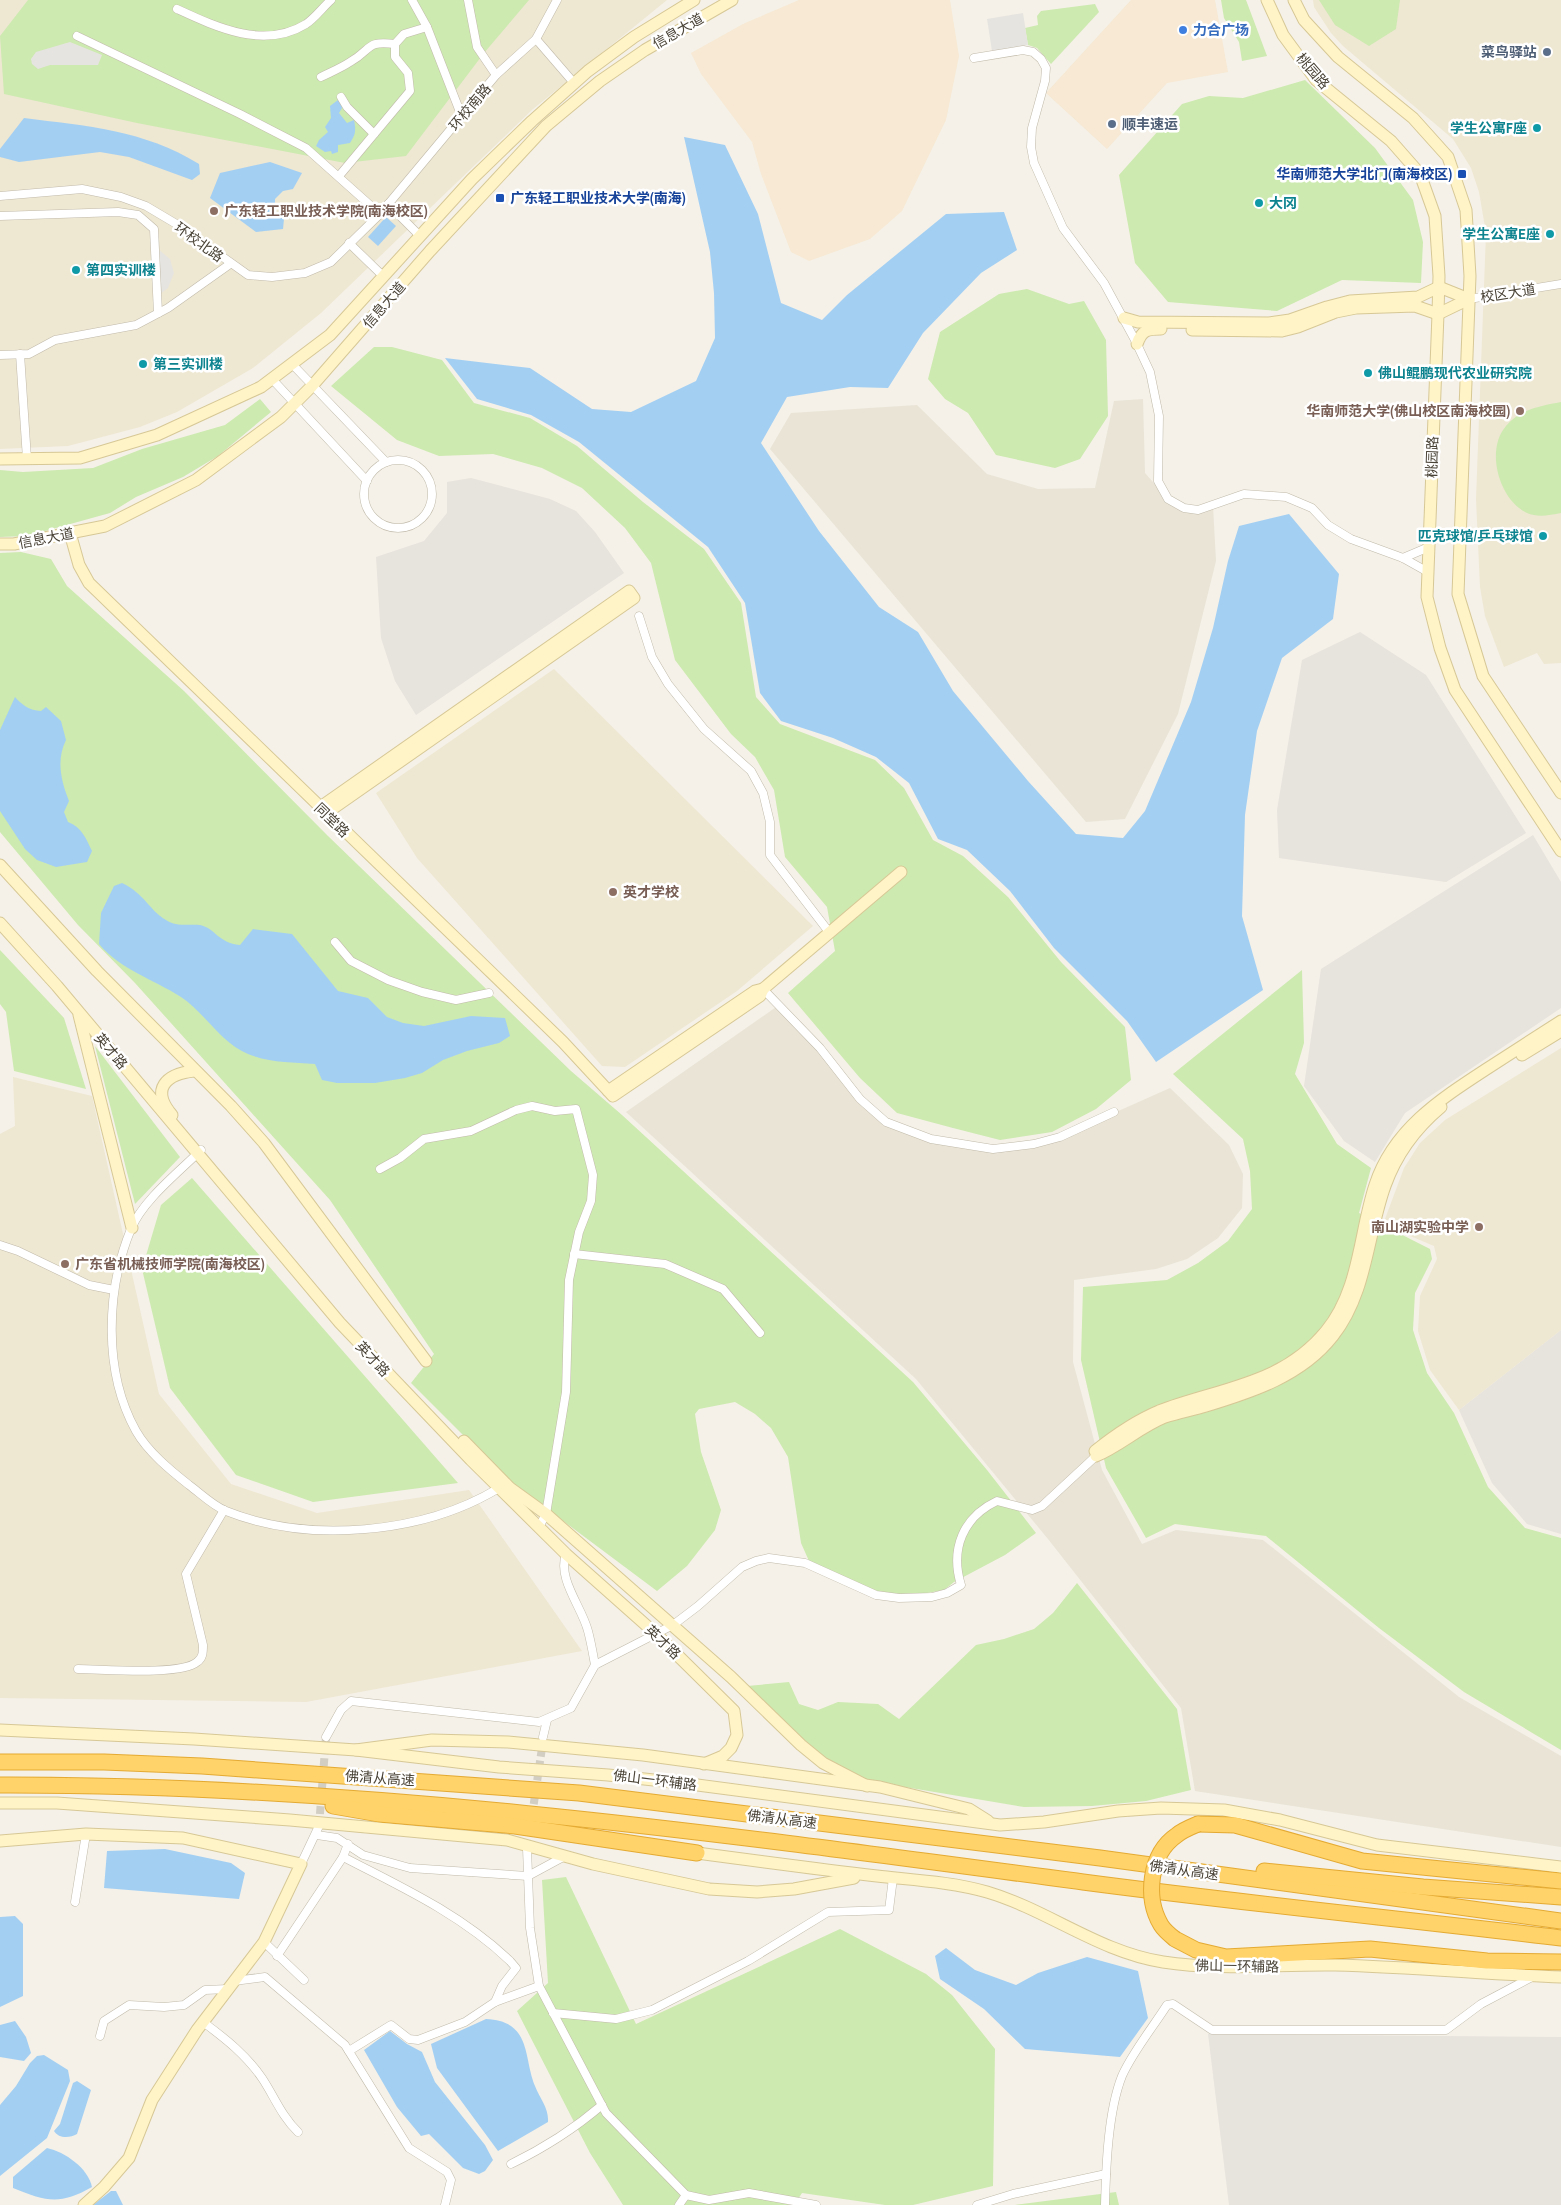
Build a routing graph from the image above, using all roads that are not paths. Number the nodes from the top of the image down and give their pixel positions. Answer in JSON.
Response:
{"nodes":[{"id":1,"x":331,"y":0,"type":"edge"},
{"id":2,"x":412,"y":0,"type":"edge"},
{"id":3,"x":468,"y":0,"type":"edge"},
{"id":4,"x":557,"y":0,"type":"edge"},
{"id":5,"x":694,"y":0,"type":"edge"},
{"id":6,"x":732,"y":0,"type":"edge"},
{"id":7,"x":1267,"y":0,"type":"edge"},
{"id":8,"x":1294,"y":0,"type":"edge"},
{"id":9,"x":177,"y":9,"type":"dead end"},
{"id":10,"x":427,"y":26,"type":"junction"},
{"id":11,"x":77,"y":36,"type":"dead end"},
{"id":12,"x":536,"y":39,"type":"junction"},
{"id":13,"x":395,"y":44,"type":"junction"},
{"id":14,"x":974,"y":58,"type":"dead end"},
{"id":15,"x":496,"y":75,"type":"junction"},
{"id":16,"x":321,"y":77,"type":"dead end"},
{"id":17,"x":574,"y":83,"type":"junction"},
{"id":18,"x":341,"y":97,"type":"dead end"},
{"id":19,"x":462,"y":117,"type":"junction"},
{"id":20,"x":374,"y":134,"type":"junction"},
{"id":21,"x":339,"y":176,"type":"junction"},
{"id":22,"x":0,"y":196,"type":"edge"},
{"id":23,"x":388,"y":204,"type":"junction"},
{"id":24,"x":380,"y":214,"type":"junction"},
{"id":25,"x":0,"y":216,"type":"edge"},
{"id":26,"x":420,"y":236,"type":"junction"},
{"id":27,"x":349,"y":243,"type":"junction"},
{"id":28,"x":230,"y":264,"type":"junction"},
{"id":29,"x":383,"y":276,"type":"junction"},
{"id":30,"x":1561,"y":284,"type":"edge"},
{"id":31,"x":1439,"y":287,"type":"junction"},
{"id":32,"x":1469,"y":299,"type":"junction"},
{"id":33,"x":158,"y":313,"type":"junction"},
{"id":34,"x":1438,"y":314,"type":"junction"},
{"id":35,"x":1124,"y":318,"type":"junction"},
{"id":36,"x":1137,"y":344,"type":"junction"},
{"id":37,"x":20,"y":354,"type":"junction"},
{"id":38,"x":0,"y":355,"type":"edge"},
{"id":39,"x":292,"y":364,"type":"junction"},
{"id":40,"x":272,"y":379,"type":"junction"},
{"id":41,"x":312,"y":386,"type":"junction"},
{"id":42,"x":295,"y":403,"type":"junction"},
{"id":43,"x":0,"y":459,"type":"edge"},
{"id":44,"x":27,"y":459,"type":"junction"},
{"id":45,"x":386,"y":462,"type":"junction"},
{"id":46,"x":367,"y":481,"type":"junction"},
{"id":47,"x":70,"y":533,"type":"junction"},
{"id":48,"x":0,"y":544,"type":"edge"},
{"id":49,"x":1429,"y":547,"type":"junction"},
{"id":50,"x":1403,"y":558,"type":"junction"},
{"id":51,"x":1428,"y":572,"type":"junction"},
{"id":52,"x":631,"y":594,"type":"dead end"},
{"id":53,"x":639,"y":616,"type":"dead end"},
{"id":54,"x":1561,"y":794,"type":"edge"},
{"id":55,"x":322,"y":811,"type":"junction"},
{"id":56,"x":1561,"y":851,"type":"edge"},
{"id":57,"x":0,"y":865,"type":"edge"},
{"id":58,"x":901,"y":872,"type":"dead end"},
{"id":59,"x":0,"y":923,"type":"edge"},
{"id":60,"x":829,"y":932,"type":"junction"},
{"id":61,"x":335,"y":942,"type":"dead end"},
{"id":62,"x":763,"y":989,"type":"junction"},
{"id":63,"x":489,"y":993,"type":"dead end"},
{"id":64,"x":78,"y":1011,"type":"junction"},
{"id":65,"x":1561,"y":1021,"type":"edge"},
{"id":66,"x":1561,"y":1030,"type":"edge"},
{"id":67,"x":194,"y":1071,"type":"junction"},
{"id":68,"x":1114,"y":1112,"type":"dead end"},
{"id":69,"x":199,"y":1152,"type":"junction"},
{"id":70,"x":380,"y":1169,"type":"dead end"},
{"id":71,"x":132,"y":1228,"type":"junction"},
{"id":72,"x":0,"y":1245,"type":"edge"},
{"id":73,"x":574,"y":1254,"type":"junction"},
{"id":74,"x":114,"y":1290,"type":"junction"},
{"id":75,"x":760,"y":1333,"type":"dead end"},
{"id":76,"x":426,"y":1361,"type":"dead end"},
{"id":77,"x":1095,"y":1453,"type":"junction"},
{"id":78,"x":499,"y":1488,"type":"junction"},
{"id":79,"x":224,"y":1510,"type":"junction"},
{"id":80,"x":546,"y":1514,"type":"junction"},
{"id":81,"x":539,"y":1527,"type":"junction"},
{"id":82,"x":566,"y":1554,"type":"junction"},
{"id":83,"x":673,"y":1625,"type":"junction"},
{"id":84,"x":656,"y":1634,"type":"junction"},
{"id":85,"x":594,"y":1665,"type":"junction"},
{"id":86,"x":78,"y":1669,"type":"dead end"},
{"id":87,"x":547,"y":1720,"type":"junction"},
{"id":88,"x":0,"y":1730,"type":"edge"},
{"id":89,"x":326,"y":1737,"type":"tunnel mouth"},
{"id":90,"x":543,"y":1737,"type":"tunnel mouth"},
{"id":91,"x":356,"y":1750,"type":"junction"},
{"id":92,"x":0,"y":1762,"type":"edge"},
{"id":93,"x":704,"y":1764,"type":"junction"},
{"id":94,"x":0,"y":1785,"type":"edge"},
{"id":95,"x":866,"y":1786,"type":"junction"},
{"id":96,"x":272,"y":1794,"type":"junction"},
{"id":97,"x":0,"y":1803,"type":"edge"},
{"id":98,"x":992,"y":1824,"type":"junction"},
{"id":99,"x":319,"y":1826,"type":"tunnel mouth"},
{"id":100,"x":86,"y":1834,"type":"junction"},
{"id":101,"x":317,"y":1835,"type":"junction"},
{"id":102,"x":0,"y":1841,"type":"edge"},
{"id":103,"x":348,"y":1844,"type":"junction"},
{"id":104,"x":527,"y":1848,"type":"dead end"},
{"id":105,"x":697,"y":1853,"type":"joint"},
{"id":106,"x":565,"y":1856,"type":"junction"},
{"id":107,"x":343,"y":1857,"type":"junction"},
{"id":108,"x":1100,"y":1858,"type":"junction"},
{"id":109,"x":301,"y":1864,"type":"junction"},
{"id":110,"x":1561,"y":1867,"type":"edge"},
{"id":111,"x":868,"y":1875,"type":"junction"},
{"id":112,"x":528,"y":1876,"type":"junction"},
{"id":113,"x":893,"y":1878,"type":"junction"},
{"id":114,"x":1561,"y":1881,"type":"edge"},
{"id":115,"x":1561,"y":1897,"type":"edge"},
{"id":116,"x":75,"y":1902,"type":"dead end"},
{"id":117,"x":1561,"y":1921,"type":"edge"},
{"id":118,"x":1561,"y":1938,"type":"edge"},
{"id":119,"x":264,"y":1942,"type":"junction"},
{"id":120,"x":277,"y":1956,"type":"junction"},
{"id":121,"x":1561,"y":1962,"type":"edge"},
{"id":122,"x":1534,"y":1976,"type":"junction"},
{"id":123,"x":1561,"y":1977,"type":"edge"},
{"id":124,"x":304,"y":1980,"type":"dead end"},
{"id":125,"x":231,"y":1985,"type":"junction"},
{"id":126,"x":539,"y":1986,"type":"junction"},
{"id":127,"x":495,"y":2002,"type":"junction"},
{"id":128,"x":553,"y":2013,"type":"junction"},
{"id":129,"x":203,"y":2022,"type":"junction"},
{"id":130,"x":100,"y":2036,"type":"dead end"},
{"id":131,"x":349,"y":2051,"type":"junction"},
{"id":132,"x":602,"y":2105,"type":"junction"},
{"id":133,"x":298,"y":2132,"type":"dead end"},
{"id":134,"x":511,"y":2164,"type":"dead end"},
{"id":135,"x":1106,"y":2174,"type":"junction"},
{"id":136,"x":686,"y":2195,"type":"junction"},
{"id":137,"x":712,"y":2202,"type":"edge"},
{"id":138,"x":84,"y":2205,"type":"edge"},
{"id":139,"x":446,"y":2205,"type":"edge"},
{"id":140,"x":678,"y":2205,"type":"edge"},
{"id":141,"x":816,"y":2205,"type":"edge"},
{"id":142,"x":977,"y":2205,"type":"edge"},
{"id":143,"x":1105,"y":2205,"type":"edge"}],
"edges":[{"from":1,"to":9,"type":"street"},
{"from":2,"to":10,"type":"street"},
{"from":3,"to":15,"type":"street"},
{"from":4,"to":12,"type":"street","name":"环校南路"},
{"from":5,"to":17,"type":"main road","name":"信息大道"},
{"from":6,"to":41,"type":"main road","name":"信息大道"},
{"from":7,"to":31,"type":"main road","name":"桃园路"},
{"from":8,"to":32,"type":"main road","name":"桃园路"},
{"from":10,"to":13,"type":"street"},
{"from":10,"to":19,"type":"street"},
{"from":11,"to":21,"type":"street"},
{"from":12,"to":15,"type":"street","name":"环校南路"},
{"from":12,"to":17,"type":"street"},
{"from":13,"to":16,"type":"street"},
{"from":13,"to":20,"type":"street"},
{"from":14,"to":35,"type":"street"},
{"from":15,"to":19,"type":"street","name":"环校南路"},
{"from":17,"to":26,"type":"main road","name":"信息大道"},
{"from":18,"to":20,"type":"street"},
{"from":19,"to":23,"type":"street","name":"环校南路"},
{"from":20,"to":21,"type":"street"},
{"from":21,"to":24,"type":"street"},
{"from":22,"to":28,"type":"street","name":"环校北路"},
{"from":23,"to":24,"type":"street","name":"环校南路"},
{"from":23,"to":26,"type":"street"},
{"from":24,"to":27,"type":"street","name":"环校北路"},
{"from":25,"to":33,"type":"street"},
{"from":26,"to":29,"type":"main road","name":"信息大道"},
{"from":27,"to":28,"type":"street","name":"环校北路"},
{"from":27,"to":29,"type":"street"},
{"from":28,"to":33,"type":"street"},
{"from":29,"to":39,"type":"main road","name":"信息大道"},
{"from":30,"to":32,"type":"street","name":"校区大道"},
{"from":31,"to":32,"type":"main road"},
{"from":31,"to":34,"type":"main road","name":"桃园路"},
{"from":31,"to":35,"type":"main road"},
{"from":32,"to":34,"type":"main road"},
{"from":32,"to":54,"type":"main road","name":"桃园路"},
{"from":33,"to":37,"type":"street"},
{"from":34,"to":36,"type":"main road"},
{"from":34,"to":49,"type":"main road","name":"桃园路"},
{"from":35,"to":36,"type":"street"},
{"from":36,"to":50,"type":"street"},
{"from":37,"to":38,"type":"street"},
{"from":37,"to":44,"type":"street"},
{"from":39,"to":40,"type":"main road","name":"信息大道"},
{"from":39,"to":41,"type":"street"},
{"from":40,"to":42,"type":"street"},
{"from":40,"to":44,"type":"main road","name":"信息大道"},
{"from":41,"to":42,"type":"main road","name":"信息大道"},
{"from":41,"to":45,"type":"street"},
{"from":42,"to":46,"type":"street"},
{"from":42,"to":47,"type":"main road","name":"信息大道"},
{"from":43,"to":44,"type":"main road","name":"信息大道"},
{"from":45,"to":46,"type":"street"},
{"from":45,"to":46,"type":"street"},
{"from":47,"to":48,"type":"main road","name":"信息大道"},
{"from":47,"to":55,"type":"main road","name":"同堂路"},
{"from":49,"to":50,"type":"street"},
{"from":49,"to":51,"type":"main road","name":"桃园路"},
{"from":50,"to":51,"type":"street"},
{"from":51,"to":56,"type":"main road","name":"桃园路"},
{"from":52,"to":55,"type":"main road"},
{"from":53,"to":60,"type":"street"},
{"from":55,"to":62,"type":"main road","name":"同堂路"},
{"from":57,"to":67,"type":"main road"},
{"from":58,"to":60,"type":"main road"},
{"from":59,"to":64,"type":"main road","name":"英才路"},
{"from":60,"to":62,"type":"main road"},
{"from":61,"to":63,"type":"street"},
{"from":62,"to":68,"type":"street"},
{"from":64,"to":69,"type":"main road","name":"英才路"},
{"from":64,"to":71,"type":"main road"},
{"from":65,"to":77,"type":"main road"},
{"from":66,"to":77,"type":"main road"},
{"from":67,"to":69,"type":"main road","name":"英才路"},
{"from":67,"to":76,"type":"main road"},
{"from":69,"to":71,"type":"street"},
{"from":69,"to":78,"type":"main road","name":"英才路"},
{"from":69,"to":80,"type":"main road","name":"英才路"},
{"from":70,"to":73,"type":"street"},
{"from":71,"to":74,"type":"street"},
{"from":72,"to":74,"type":"street"},
{"from":73,"to":75,"type":"street"},
{"from":73,"to":80,"type":"street"},
{"from":74,"to":79,"type":"street"},
{"from":77,"to":83,"type":"street"},
{"from":78,"to":79,"type":"street"},
{"from":78,"to":81,"type":"main road","name":"英才路"},
{"from":79,"to":86,"type":"street"},
{"from":80,"to":81,"type":"street"},
{"from":80,"to":83,"type":"main road","name":"英才路"},
{"from":81,"to":82,"type":"main road","name":"英才路"},
{"from":82,"to":84,"type":"main road","name":"英才路"},
{"from":82,"to":85,"type":"street"},
{"from":83,"to":84,"type":"street"},
{"from":83,"to":95,"type":"main road","name":"英才路"},
{"from":84,"to":85,"type":"street"},
{"from":84,"to":93,"type":"main road","name":"英才路"},
{"from":85,"to":87,"type":"street"},
{"from":87,"to":89,"type":"street"},
{"from":87,"to":90,"type":"street"},
{"from":88,"to":91,"type":"main road"},
{"from":91,"to":93,"type":"main road"},
{"from":91,"to":98,"type":"main road","name":"佛山一环辅路"},
{"from":92,"to":108,"type":"highway","name":"佛清从高速"},
{"from":93,"to":95,"type":"main road"},
{"from":94,"to":96,"type":"highway","name":"佛清从高速"},
{"from":95,"to":98,"type":"main road"},
{"from":96,"to":105,"type":"highway"},
{"from":96,"to":118,"type":"highway","name":"佛清从高速"},
{"from":97,"to":106,"type":"main road"},
{"from":98,"to":110,"type":"main road","name":"佛山一环辅路"},
{"from":99,"to":101,"type":"street"},
{"from":100,"to":102,"type":"main road"},
{"from":100,"to":109,"type":"main road"},
{"from":100,"to":116,"type":"street"},
{"from":101,"to":103,"type":"street"},
{"from":101,"to":109,"type":"street"},
{"from":103,"to":107,"type":"street"},
{"from":103,"to":112,"type":"street"},
{"from":104,"to":112,"type":"street"},
{"from":105,"to":111,"type":"main road","name":"佛山一环辅路"},
{"from":106,"to":111,"type":"main road"},
{"from":106,"to":112,"type":"street"},
{"from":107,"to":120,"type":"street"},
{"from":107,"to":127,"type":"street"},
{"from":108,"to":115,"type":"highway"},
{"from":108,"to":117,"type":"highway","name":"佛清从高速"},
{"from":109,"to":119,"type":"main road"},
{"from":111,"to":113,"type":"main road","name":"佛山一环辅路"},
{"from":112,"to":126,"type":"street"},
{"from":113,"to":122,"type":"main road","name":"佛山一环辅路"},
{"from":113,"to":128,"type":"street"},
{"from":114,"to":121,"type":"highway","bridge":true},
{"from":119,"to":120,"type":"street"},
{"from":119,"to":125,"type":"main road"},
{"from":120,"to":124,"type":"street"},
{"from":122,"to":123,"type":"main road","name":"佛山一环辅路"},
{"from":122,"to":135,"type":"street"},
{"from":125,"to":129,"type":"main road"},
{"from":125,"to":130,"type":"street"},
{"from":125,"to":131,"type":"street"},
{"from":126,"to":127,"type":"street"},
{"from":126,"to":128,"type":"street"},
{"from":127,"to":131,"type":"street"},
{"from":128,"to":132,"type":"street"},
{"from":129,"to":133,"type":"street"},
{"from":129,"to":138,"type":"main road"},
{"from":131,"to":139,"type":"street"},
{"from":132,"to":134,"type":"street"},
{"from":132,"to":136,"type":"street"},
{"from":135,"to":142,"type":"street"},
{"from":135,"to":143,"type":"street"},
{"from":136,"to":137,"type":"street"},
{"from":136,"to":140,"type":"street"},
{"from":137,"to":141,"type":"street"}]}
